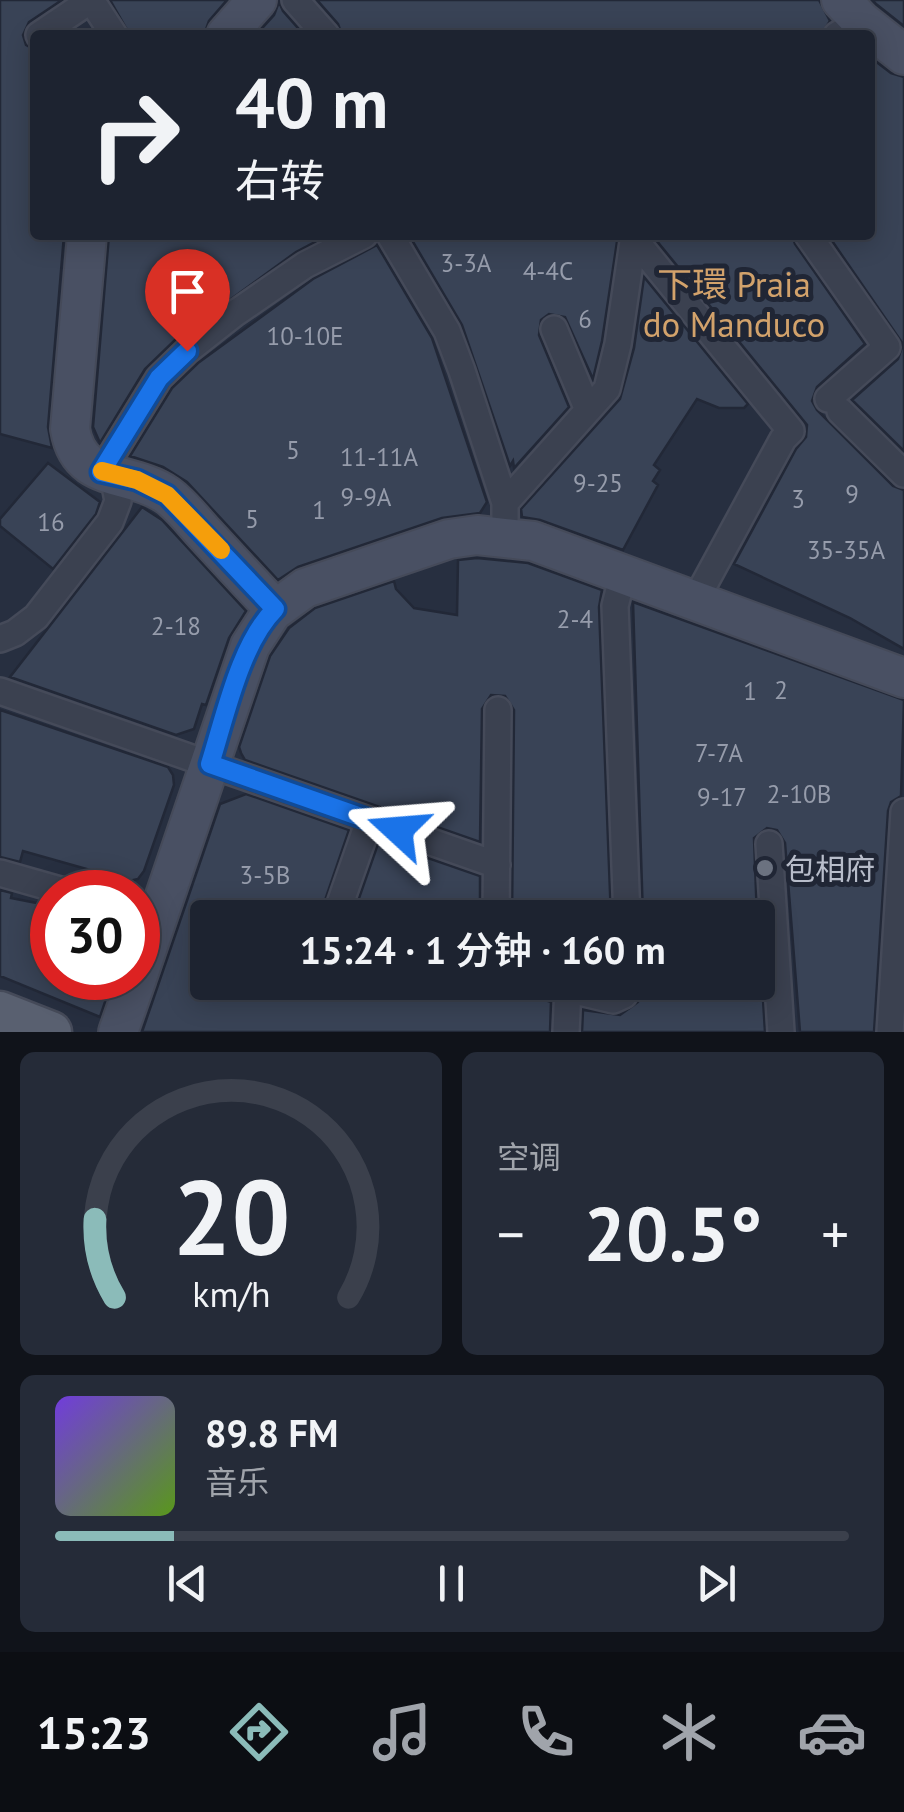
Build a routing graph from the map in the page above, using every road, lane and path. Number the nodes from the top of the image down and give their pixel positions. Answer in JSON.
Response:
{"nodes":[{"id":1,"x":91,"y":0,"type":"edge"},
{"id":2,"x":257,"y":0,"type":"edge"},
{"id":3,"x":295,"y":0,"type":"edge"},
{"id":4,"x":47,"y":30,"type":"edge"},
{"id":5,"x":111,"y":30,"type":"edge"},
{"id":6,"x":230,"y":30,"type":"edge"},
{"id":7,"x":322,"y":30,"type":"edge"},
{"id":8,"x":875,"y":37,"type":"edge"},
{"id":9,"x":904,"y":55,"type":"edge"},
{"id":10,"x":87,"y":240,"type":"edge"},
{"id":11,"x":354,"y":240,"type":"edge"},
{"id":12,"x":393,"y":240,"type":"edge"},
{"id":13,"x":634,"y":240,"type":"edge"},
{"id":14,"x":636,"y":240,"type":"edge"},
{"id":15,"x":812,"y":240,"type":"edge"},
{"id":16,"x":554,"y":329,"type":"dead end"},
{"id":17,"x":588,"y":410,"type":"junction"},
{"id":18,"x":107,"y":474,"type":"junction"},
{"id":19,"x":904,"y":474,"type":"edge"},
{"id":20,"x":505,"y":519,"type":"junction"},
{"id":21,"x":628,"y":576,"type":"junction"},
{"id":22,"x":694,"y":601,"type":"junction"},
{"id":23,"x":275,"y":609,"type":"junction"},
{"id":24,"x":0,"y":638,"type":"edge"},
{"id":25,"x":904,"y":678,"type":"edge"},
{"id":26,"x":0,"y":691,"type":"edge"},
{"id":27,"x":498,"y":710,"type":"dead end"},
{"id":28,"x":210,"y":764,"type":"junction"},
{"id":29,"x":904,"y":812,"type":"edge"},
{"id":30,"x":369,"y":820,"type":"junction"},
{"id":31,"x":769,"y":844,"type":"dead end"},
{"id":32,"x":496,"y":866,"type":"junction"},
{"id":33,"x":0,"y":873,"type":"edge"},
{"id":34,"x":30,"y":882,"type":"edge"},
{"id":35,"x":160,"y":885,"type":"edge"},
{"id":36,"x":341,"y":900,"type":"edge"},
{"id":37,"x":496,"y":900,"type":"edge"},
{"id":38,"x":625,"y":900,"type":"edge"},
{"id":39,"x":129,"y":1000,"type":"edge"},
{"id":40,"x":567,"y":1000,"type":"edge"},
{"id":41,"x":0,"y":1012,"type":"edge"},
{"id":42,"x":52,"y":1032,"type":"edge"},
{"id":43,"x":118,"y":1032,"type":"edge"},
{"id":44,"x":566,"y":1032,"type":"edge"},
{"id":45,"x":781,"y":1032,"type":"edge"},
{"id":46,"x":890,"y":1032,"type":"edge"}],
"edges":[{"from":1,"to":4,"type":"street"},
{"from":1,"to":5,"type":"street"},
{"from":2,"to":6,"type":"street"},
{"from":3,"to":7,"type":"street"},
{"from":8,"to":9,"type":"street"},
{"from":10,"to":18,"type":"street"},
{"from":11,"to":18,"type":"street"},
{"from":12,"to":20,"type":"street"},
{"from":13,"to":17,"type":"street"},
{"from":14,"to":22,"type":"street"},
{"from":15,"to":19,"type":"street"},
{"from":16,"to":17,"type":"street"},
{"from":17,"to":20,"type":"street"},
{"from":18,"to":23,"type":"street"},
{"from":18,"to":24,"type":"street"},
{"from":20,"to":21,"type":"street"},
{"from":20,"to":23,"type":"street"},
{"from":21,"to":22,"type":"street"},
{"from":21,"to":38,"type":"street"},
{"from":22,"to":25,"type":"street"},
{"from":23,"to":28,"type":"street"},
{"from":26,"to":28,"type":"street"},
{"from":27,"to":32,"type":"street"},
{"from":28,"to":30,"type":"street"},
{"from":28,"to":35,"type":"street"},
{"from":29,"to":46,"type":"street"},
{"from":30,"to":32,"type":"street"},
{"from":30,"to":36,"type":"street"},
{"from":31,"to":45,"type":"street"},
{"from":32,"to":37,"type":"street"},
{"from":33,"to":34,"type":"street"},
{"from":39,"to":43,"type":"street"},
{"from":40,"to":44,"type":"street"},
{"from":41,"to":42,"type":"main road"}]}
